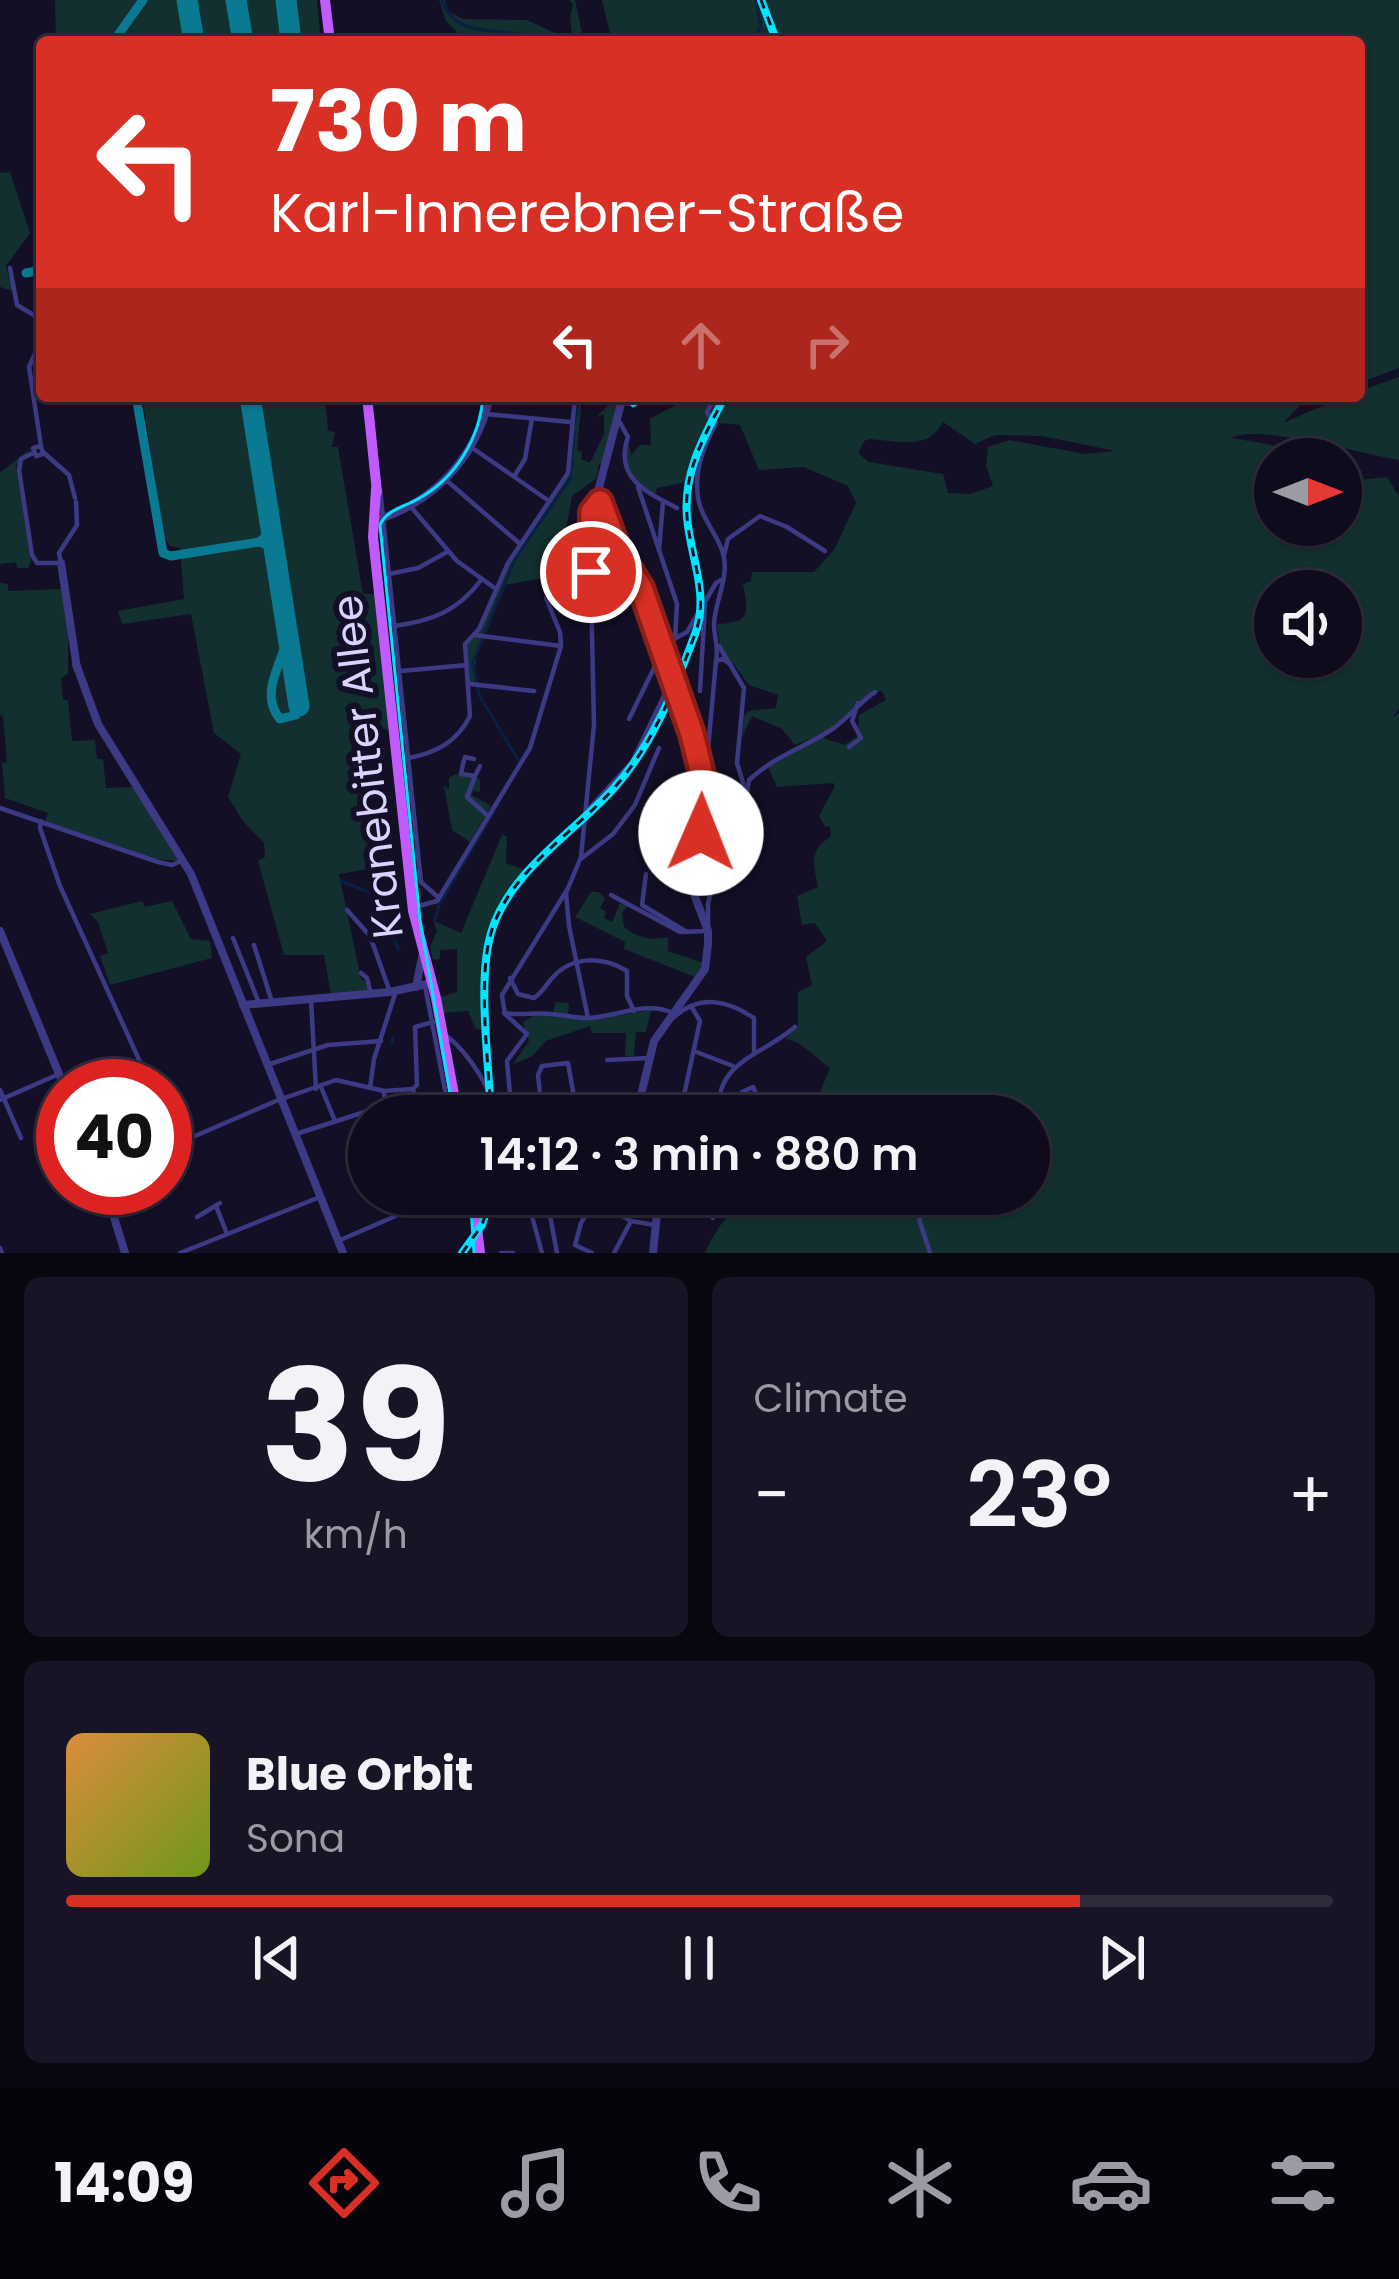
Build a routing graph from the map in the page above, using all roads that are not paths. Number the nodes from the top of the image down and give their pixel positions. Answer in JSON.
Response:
{"nodes":[{"id":1,"x":325,"y":0,"type":"edge"},
{"id":2,"x":329,"y":36,"type":"edge"},
{"id":3,"x":10,"y":268,"type":"dead end"},
{"id":4,"x":36,"y":316,"type":"edge"},
{"id":5,"x":36,"y":351,"type":"edge"},
{"id":6,"x":369,"y":402,"type":"edge"},
{"id":7,"x":369,"y":402,"type":"edge"},
{"id":8,"x":486,"y":402,"type":"edge"},
{"id":9,"x":574,"y":402,"type":"edge"},
{"id":10,"x":622,"y":402,"type":"edge"},
{"id":11,"x":713,"y":402,"type":"edge"},
{"id":12,"x":484,"y":413,"type":"junction"},
{"id":13,"x":532,"y":418,"type":"junction"},
{"id":14,"x":619,"y":421,"type":"junction"},
{"id":15,"x":570,"y":422,"type":"junction"},
{"id":16,"x":471,"y":447,"type":"junction"},
{"id":17,"x":38,"y":450,"type":"junction"},
{"id":18,"x":514,"y":476,"type":"junction"},
{"id":19,"x":446,"y":480,"type":"junction"},
{"id":20,"x":638,"y":487,"type":"junction"},
{"id":21,"x":549,"y":501,"type":"junction"},
{"id":22,"x":600,"y":502,"type":"junction"},
{"id":23,"x":663,"y":502,"type":"junction"},
{"id":24,"x":411,"y":507,"type":"junction"},
{"id":25,"x":677,"y":508,"type":"dead end"},
{"id":26,"x":378,"y":520,"type":"junction"},
{"id":27,"x":520,"y":544,"type":"junction"},
{"id":28,"x":659,"y":550,"type":"junction"},
{"id":29,"x":825,"y":551,"type":"dead end"},
{"id":30,"x":447,"y":552,"type":"junction"},
{"id":31,"x":724,"y":556,"type":"junction"},
{"id":32,"x":61,"y":563,"type":"junction"},
{"id":33,"x":625,"y":571,"type":"dead end"},
{"id":34,"x":389,"y":574,"type":"junction"},
{"id":35,"x":591,"y":576,"type":"junction"},
{"id":36,"x":481,"y":580,"type":"junction"},
{"id":37,"x":722,"y":580,"type":"junction"},
{"id":38,"x":496,"y":589,"type":"junction"},
{"id":39,"x":720,"y":596,"type":"junction"},
{"id":40,"x":547,"y":598,"type":"dead end"},
{"id":41,"x":705,"y":604,"type":"junction"},
{"id":42,"x":394,"y":626,"type":"junction"},
{"id":43,"x":478,"y":636,"type":"junction"},
{"id":44,"x":675,"y":639,"type":"junction"},
{"id":45,"x":561,"y":646,"type":"junction"},
{"id":46,"x":719,"y":646,"type":"junction"},
{"id":47,"x":659,"y":647,"type":"junction"},
{"id":48,"x":663,"y":658,"type":"junction"},
{"id":49,"x":716,"y":661,"type":"junction"},
{"id":50,"x":467,"y":664,"type":"junction"},
{"id":51,"x":735,"y":668,"type":"junction"},
{"id":52,"x":399,"y":671,"type":"junction"},
{"id":53,"x":671,"y":681,"type":"junction"},
{"id":54,"x":473,"y":684,"type":"junction"},
{"id":55,"x":534,"y":691,"type":"dead end"},
{"id":56,"x":700,"y":691,"type":"dead end"},
{"id":57,"x":875,"y":692,"type":"dead end"},
{"id":58,"x":858,"y":703,"type":"junction"},
{"id":59,"x":629,"y":719,"type":"dead end"},
{"id":60,"x":849,"y":747,"type":"dead end"},
{"id":61,"x":659,"y":748,"type":"dead end"},
{"id":62,"x":408,"y":758,"type":"junction"},
{"id":63,"x":474,"y":784,"type":"junction"},
{"id":64,"x":704,"y":795,"type":"junction"},
{"id":65,"x":747,"y":795,"type":"junction"},
{"id":66,"x":0,"y":808,"type":"edge"},
{"id":67,"x":586,"y":813,"type":"junction"},
{"id":68,"x":488,"y":816,"type":"junction"},
{"id":69,"x":703,"y":816,"type":"junction"},
{"id":70,"x":41,"y":821,"type":"junction"},
{"id":71,"x":649,"y":847,"type":"dead end"},
{"id":72,"x":580,"y":858,"type":"junction"},
{"id":73,"x":184,"y":865,"type":"junction"},
{"id":74,"x":646,"y":874,"type":"dead end"},
{"id":75,"x":566,"y":890,"type":"junction"},
{"id":76,"x":610,"y":895,"type":"dead end"},
{"id":77,"x":440,"y":898,"type":"junction"},
{"id":78,"x":413,"y":908,"type":"junction"},
{"id":79,"x":347,"y":910,"type":"dead end"},
{"id":80,"x":0,"y":931,"type":"edge"},
{"id":81,"x":708,"y":932,"type":"junction"},
{"id":82,"x":692,"y":934,"type":"junction"},
{"id":83,"x":233,"y":938,"type":"dead end"},
{"id":84,"x":254,"y":945,"type":"dead end"},
{"id":85,"x":578,"y":962,"type":"junction"},
{"id":86,"x":361,"y":973,"type":"dead end"},
{"id":87,"x":510,"y":978,"type":"junction"},
{"id":88,"x":424,"y":985,"type":"junction"},
{"id":89,"x":393,"y":992,"type":"junction"},
{"id":90,"x":371,"y":994,"type":"junction"},
{"id":91,"x":310,"y":1000,"type":"junction"},
{"id":92,"x":272,"y":1003,"type":"junction"},
{"id":93,"x":260,"y":1004,"type":"junction"},
{"id":94,"x":243,"y":1005,"type":"junction"},
{"id":95,"x":691,"y":1006,"type":"junction"},
{"id":96,"x":634,"y":1011,"type":"junction"},
{"id":97,"x":504,"y":1012,"type":"junction"},
{"id":98,"x":673,"y":1012,"type":"junction"},
{"id":99,"x":588,"y":1018,"type":"junction"},
{"id":100,"x":433,"y":1022,"type":"junction"},
{"id":101,"x":665,"y":1024,"type":"junction"},
{"id":102,"x":795,"y":1027,"type":"dead end"},
{"id":103,"x":443,"y":1035,"type":"junction"},
{"id":104,"x":380,"y":1041,"type":"junction"},
{"id":105,"x":314,"y":1050,"type":"junction"},
{"id":106,"x":694,"y":1051,"type":"junction"},
{"id":107,"x":754,"y":1053,"type":"junction"},
{"id":108,"x":650,"y":1058,"type":"junction"},
{"id":109,"x":53,"y":1059,"type":"edge"},
{"id":110,"x":139,"y":1059,"type":"edge"},
{"id":111,"x":607,"y":1060,"type":"dead end"},
{"id":112,"x":267,"y":1065,"type":"junction"},
{"id":113,"x":733,"y":1066,"type":"junction"},
{"id":114,"x":36,"y":1084,"type":"edge"},
{"id":115,"x":318,"y":1088,"type":"junction"},
{"id":116,"x":370,"y":1088,"type":"junction"},
{"id":117,"x":413,"y":1089,"type":"junction"},
{"id":118,"x":0,"y":1090,"type":"edge"},
{"id":119,"x":384,"y":1090,"type":"junction"},
{"id":120,"x":742,"y":1092,"type":"dead end"},
{"id":121,"x":384,"y":1095,"type":"edge"},
{"id":122,"x":414,"y":1095,"type":"edge"},
{"id":123,"x":449,"y":1095,"type":"edge"},
{"id":124,"x":451,"y":1095,"type":"edge"},
{"id":125,"x":490,"y":1095,"type":"edge"},
{"id":126,"x":510,"y":1095,"type":"edge"},
{"id":127,"x":540,"y":1095,"type":"edge"},
{"id":128,"x":574,"y":1095,"type":"edge"},
{"id":129,"x":641,"y":1095,"type":"edge"},
{"id":130,"x":684,"y":1095,"type":"edge"},
{"id":131,"x":721,"y":1095,"type":"edge"},
{"id":132,"x":756,"y":1095,"type":"edge"},
{"id":133,"x":2,"y":1099,"type":"edge"},
{"id":134,"x":281,"y":1099,"type":"junction"},
{"id":135,"x":348,"y":1117,"type":"edge"},
{"id":136,"x":335,"y":1121,"type":"junction"},
{"id":137,"x":296,"y":1134,"type":"junction"},
{"id":138,"x":21,"y":1138,"type":"dead end"},
{"id":139,"x":192,"y":1139,"type":"edge"},
{"id":140,"x":320,"y":1197,"type":"junction"},
{"id":141,"x":113,"y":1215,"type":"edge"},
{"id":142,"x":394,"y":1215,"type":"edge"},
{"id":143,"x":471,"y":1215,"type":"edge"},
{"id":144,"x":532,"y":1215,"type":"edge"},
{"id":145,"x":551,"y":1215,"type":"edge"},
{"id":146,"x":586,"y":1215,"type":"edge"},
{"id":147,"x":623,"y":1215,"type":"edge"},
{"id":148,"x":656,"y":1215,"type":"edge"},
{"id":149,"x":715,"y":1215,"type":"edge"},
{"id":150,"x":922,"y":1215,"type":"edge"},
{"id":151,"x":197,"y":1217,"type":"dead end"},
{"id":152,"x":713,"y":1218,"type":"dead end"},
{"id":153,"x":631,"y":1221,"type":"junction"},
{"id":154,"x":655,"y":1225,"type":"junction"},
{"id":155,"x":227,"y":1234,"type":"junction"},
{"id":156,"x":338,"y":1241,"type":"junction"},
{"id":157,"x":653,"y":1252,"type":"edge"},
{"id":158,"x":125,"y":1253,"type":"edge"},
{"id":159,"x":180,"y":1253,"type":"edge"},
{"id":160,"x":343,"y":1253,"type":"edge"},
{"id":161,"x":480,"y":1253,"type":"edge"},
{"id":162,"x":501,"y":1253,"type":"edge"},
{"id":163,"x":513,"y":1253,"type":"edge"},
{"id":164,"x":542,"y":1253,"type":"edge"},
{"id":165,"x":557,"y":1253,"type":"edge"},
{"id":166,"x":592,"y":1253,"type":"edge"},
{"id":167,"x":614,"y":1253,"type":"edge"},
{"id":168,"x":930,"y":1253,"type":"edge"}],
"edges":[{"from":1,"to":2,"type":"main road"},
{"from":3,"to":4,"type":"street"},
{"from":5,"to":17,"type":"street"},
{"from":6,"to":26,"type":"main road","name":"Kranebitter Allee"},
{"from":7,"to":26,"type":"street","name":"Kranebitter Allee"},
{"from":8,"to":12,"type":"street"},
{"from":9,"to":15,"type":"street"},
{"from":10,"to":14,"type":"street"},
{"from":11,"to":31,"type":"street"},
{"from":12,"to":13,"type":"street"},
{"from":12,"to":16,"type":"street"},
{"from":13,"to":15,"type":"street"},
{"from":13,"to":18,"type":"street"},
{"from":14,"to":20,"type":"street"},
{"from":14,"to":22,"type":"street"},
{"from":15,"to":21,"type":"street"},
{"from":16,"to":18,"type":"street"},
{"from":16,"to":19,"type":"street"},
{"from":17,"to":32,"type":"street"},
{"from":17,"to":32,"type":"street"},
{"from":18,"to":21,"type":"street"},
{"from":19,"to":24,"type":"street"},
{"from":19,"to":27,"type":"street"},
{"from":20,"to":23,"type":"street"},
{"from":20,"to":28,"type":"street"},
{"from":21,"to":27,"type":"street"},
{"from":22,"to":35,"type":"street"},
{"from":22,"to":47,"type":"street"},
{"from":23,"to":25,"type":"street"},
{"from":23,"to":28,"type":"street"},
{"from":24,"to":26,"type":"street"},
{"from":24,"to":30,"type":"street"},
{"from":26,"to":34,"type":"street","name":"Kranebitter Allee"},
{"from":26,"to":78,"type":"main road","name":"Kranebitter Allee"},
{"from":27,"to":38,"type":"street"},
{"from":28,"to":44,"type":"street"},
{"from":29,"to":31,"type":"street"},
{"from":30,"to":34,"type":"street"},
{"from":30,"to":36,"type":"street"},
{"from":31,"to":37,"type":"street"},
{"from":31,"to":39,"type":"street"},
{"from":32,"to":73,"type":"street"},
{"from":33,"to":35,"type":"street"},
{"from":34,"to":42,"type":"street","name":"Kranebitter Allee"},
{"from":35,"to":67,"type":"street"},
{"from":36,"to":38,"type":"street"},
{"from":36,"to":42,"type":"street"},
{"from":37,"to":39,"type":"street"},
{"from":37,"to":41,"type":"street"},
{"from":38,"to":43,"type":"street"},
{"from":39,"to":46,"type":"street"},
{"from":40,"to":45,"type":"street"},
{"from":41,"to":44,"type":"street"},
{"from":41,"to":56,"type":"street"},
{"from":42,"to":52,"type":"street","name":"Kranebitter Allee"},
{"from":43,"to":45,"type":"street"},
{"from":43,"to":50,"type":"street"},
{"from":44,"to":47,"type":"street"},
{"from":45,"to":68,"type":"street"},
{"from":46,"to":49,"type":"street"},
{"from":46,"to":51,"type":"street"},
{"from":47,"to":48,"type":"street"},
{"from":48,"to":53,"type":"street"},
{"from":48,"to":59,"type":"street"},
{"from":49,"to":51,"type":"street"},
{"from":49,"to":64,"type":"street"},
{"from":50,"to":52,"type":"street"},
{"from":50,"to":54,"type":"street"},
{"from":51,"to":65,"type":"street"},
{"from":52,"to":62,"type":"street","name":"Kranebitter Allee"},
{"from":53,"to":64,"type":"street"},
{"from":53,"to":67,"type":"street"},
{"from":54,"to":55,"type":"street"},
{"from":54,"to":62,"type":"street"},
{"from":57,"to":58,"type":"street"},
{"from":58,"to":60,"type":"street"},
{"from":58,"to":65,"type":"street"},
{"from":61,"to":72,"type":"street"},
{"from":62,"to":77,"type":"street","name":"Kranebitter Allee"},
{"from":63,"to":63,"type":"street"},
{"from":63,"to":68,"type":"street"},
{"from":64,"to":69,"type":"street"},
{"from":65,"to":81,"type":"street"},
{"from":66,"to":70,"type":"street"},
{"from":67,"to":72,"type":"street"},
{"from":68,"to":77,"type":"street"},
{"from":69,"to":71,"type":"street"},
{"from":69,"to":81,"type":"street"},
{"from":70,"to":73,"type":"street"},
{"from":70,"to":110,"type":"street"},
{"from":72,"to":75,"type":"street"},
{"from":73,"to":94,"type":"street"},
{"from":74,"to":82,"type":"street"},
{"from":75,"to":85,"type":"street"},
{"from":75,"to":87,"type":"street"},
{"from":76,"to":82,"type":"street"},
{"from":77,"to":78,"type":"street"},
{"from":78,"to":88,"type":"main road","name":"Kranebitter Allee"},
{"from":79,"to":89,"type":"street"},
{"from":80,"to":109,"type":"street"},
{"from":81,"to":82,"type":"street"},
{"from":81,"to":98,"type":"street"},
{"from":83,"to":93,"type":"street"},
{"from":84,"to":92,"type":"street"},
{"from":85,"to":87,"type":"street"},
{"from":85,"to":96,"type":"street"},
{"from":85,"to":99,"type":"street"},
{"from":86,"to":90,"type":"street"},
{"from":87,"to":97,"type":"street"},
{"from":88,"to":89,"type":"street"},
{"from":88,"to":100,"type":"street","name":"Kranebitter Allee"},
{"from":88,"to":103,"type":"main road","name":"Kranebitter Allee"},
{"from":89,"to":90,"type":"street"},
{"from":89,"to":104,"type":"street"},
{"from":90,"to":91,"type":"street"},
{"from":91,"to":92,"type":"street"},
{"from":91,"to":105,"type":"street"},
{"from":92,"to":93,"type":"street"},
{"from":93,"to":94,"type":"street"},
{"from":94,"to":112,"type":"street"},
{"from":95,"to":101,"type":"street"},
{"from":95,"to":106,"type":"street"},
{"from":95,"to":107,"type":"street"},
{"from":96,"to":98,"type":"street"},
{"from":96,"to":99,"type":"street"},
{"from":97,"to":99,"type":"street"},
{"from":97,"to":126,"type":"street"},
{"from":98,"to":101,"type":"street"},
{"from":100,"to":117,"type":"street"},
{"from":100,"to":123,"type":"street","name":"Kranebitter Allee"},
{"from":101,"to":108,"type":"street"},
{"from":102,"to":107,"type":"street"},
{"from":103,"to":124,"type":"main road","name":"Kranebitter Allee"},
{"from":103,"to":125,"type":"street"},
{"from":104,"to":105,"type":"street"},
{"from":104,"to":116,"type":"street"},
{"from":105,"to":112,"type":"street"},
{"from":105,"to":115,"type":"street"},
{"from":106,"to":113,"type":"street"},
{"from":106,"to":130,"type":"street"},
{"from":107,"to":113,"type":"street"},
{"from":108,"to":111,"type":"street"},
{"from":108,"to":129,"type":"street"},
{"from":112,"to":134,"type":"street"},
{"from":113,"to":131,"type":"street"},
{"from":114,"to":133,"type":"street"},
{"from":115,"to":116,"type":"street"},
{"from":115,"to":134,"type":"street"},
{"from":115,"to":136,"type":"street"},
{"from":116,"to":119,"type":"street"},
{"from":117,"to":119,"type":"street"},
{"from":117,"to":122,"type":"street"},
{"from":118,"to":133,"type":"street"},
{"from":119,"to":121,"type":"street"},
{"from":120,"to":132,"type":"street"},
{"from":127,"to":128,"type":"street"},
{"from":133,"to":138,"type":"street"},
{"from":134,"to":137,"type":"street"},
{"from":134,"to":139,"type":"street"},
{"from":135,"to":136,"type":"street"},
{"from":136,"to":137,"type":"street"},
{"from":137,"to":140,"type":"street"},
{"from":140,"to":155,"type":"street"},
{"from":140,"to":156,"type":"street"},
{"from":141,"to":158,"type":"street"},
{"from":142,"to":156,"type":"street"},
{"from":143,"to":161,"type":"main road"},
{"from":144,"to":164,"type":"street"},
{"from":145,"to":165,"type":"street"},
{"from":146,"to":166,"type":"street"},
{"from":147,"to":153,"type":"street"},
{"from":148,"to":154,"type":"street"},
{"from":149,"to":152,"type":"street"},
{"from":150,"to":168,"type":"street"},
{"from":151,"to":155,"type":"street"},
{"from":153,"to":154,"type":"street"},
{"from":153,"to":167,"type":"street"},
{"from":154,"to":157,"type":"street"},
{"from":155,"to":159,"type":"street"},
{"from":156,"to":160,"type":"street"},
{"from":162,"to":163,"type":"street"}]}
